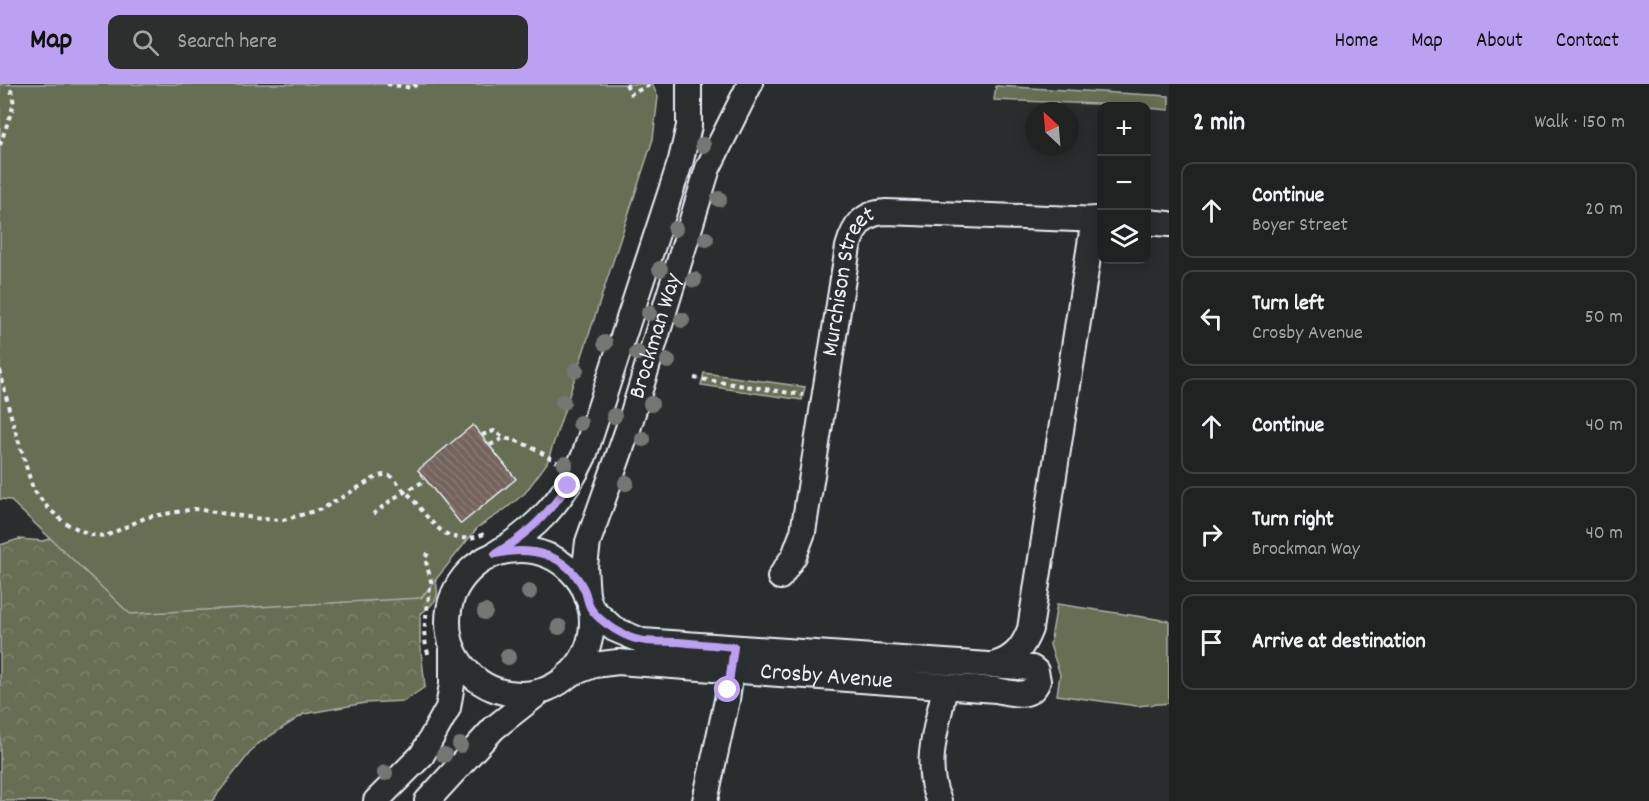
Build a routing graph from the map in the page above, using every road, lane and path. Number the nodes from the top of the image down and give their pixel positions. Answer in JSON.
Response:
{"nodes":[{"id":1,"x":10,"y":84,"type":"edge"},
{"id":2,"x":387,"y":84,"type":"edge"},
{"id":3,"x":417,"y":84,"type":"edge"},
{"id":4,"x":626,"y":84,"type":"edge"},
{"id":5,"x":652,"y":84,"type":"edge"},
{"id":6,"x":688,"y":84,"type":"edge"},
{"id":7,"x":750,"y":84,"type":"edge"},
{"id":8,"x":0,"y":145,"type":"edge"},
{"id":9,"x":1097,"y":219,"type":"edge"},
{"id":10,"x":1151,"y":222,"type":"edge"},
{"id":11,"x":1169,"y":224,"type":"edge"},
{"id":12,"x":1097,"y":225,"type":"edge"},
{"id":13,"x":0,"y":370,"type":"edge"},
{"id":14,"x":694,"y":378,"type":"dead end"},
{"id":15,"x":824,"y":398,"type":"junction"},
{"id":16,"x":482,"y":435,"type":"dead end"},
{"id":17,"x":508,"y":439,"type":"junction"},
{"id":18,"x":490,"y":445,"type":"dead end"},
{"id":19,"x":560,"y":457,"type":"dead end"},
{"id":20,"x":558,"y":463,"type":"junction"},
{"id":21,"x":554,"y":469,"type":"dead end"},
{"id":22,"x":426,"y":480,"type":"dead end"},
{"id":23,"x":405,"y":491,"type":"junction"},
{"id":24,"x":373,"y":514,"type":"dead end"},
{"id":25,"x":491,"y":543,"type":"junction"},
{"id":26,"x":428,"y":553,"type":"dead end"},
{"id":27,"x":780,"y":577,"type":"dead end"},
{"id":28,"x":589,"y":602,"type":"junction"},
{"id":29,"x":1030,"y":628,"type":"junction"},
{"id":30,"x":452,"y":647,"type":"junction"},
{"id":31,"x":734,"y":647,"type":"junction"},
{"id":32,"x":431,"y":661,"type":"dead end"},
{"id":33,"x":996,"y":664,"type":"junction"},
{"id":34,"x":731,"y":671,"type":"junction"},
{"id":35,"x":568,"y":675,"type":"junction"},
{"id":36,"x":1038,"y":676,"type":"junction"},
{"id":37,"x":945,"y":687,"type":"junction"},
{"id":38,"x":543,"y":690,"type":"junction"},
{"id":39,"x":376,"y":801,"type":"edge"},
{"id":40,"x":427,"y":801,"type":"edge"},
{"id":41,"x":705,"y":801,"type":"edge"},
{"id":42,"x":939,"y":801,"type":"edge"}],
"edges":[{"from":1,"to":8,"type":"path"},
{"from":2,"to":3,"type":"path"},
{"from":4,"to":5,"type":"path"},
{"from":6,"to":25,"type":"street","name":"Brockman Way"},
{"from":7,"to":28,"type":"street","name":"Brockman Way"},
{"from":9,"to":15,"type":"street","name":"Murchison Street"},
{"from":10,"to":11,"type":"street"},
{"from":12,"to":29,"type":"street"},
{"from":13,"to":23,"type":"path"},
{"from":14,"to":15,"type":"path"},
{"from":15,"to":27,"type":"street","name":"Murchison Street"},
{"from":16,"to":17,"type":"path"},
{"from":17,"to":18,"type":"path"},
{"from":17,"to":20,"type":"path"},
{"from":19,"to":20,"type":"path"},
{"from":20,"to":21,"type":"path"},
{"from":22,"to":23,"type":"path"},
{"from":23,"to":24,"type":"path"},
{"from":23,"to":25,"type":"path"},
{"from":25,"to":28,"type":"street"},
{"from":25,"to":30,"type":"street"},
{"from":26,"to":32,"type":"path"},
{"from":28,"to":31,"type":"street","name":"Crosby Avenue"},
{"from":28,"to":35,"type":"street"},
{"from":29,"to":33,"type":"street"},
{"from":29,"to":36,"type":"street"},
{"from":30,"to":38,"type":"street"},
{"from":30,"to":39,"type":"street"},
{"from":31,"to":33,"type":"street","name":"Crosby Avenue"},
{"from":31,"to":34,"type":"street"},
{"from":33,"to":36,"type":"street","name":"Crosby Avenue"},
{"from":34,"to":35,"type":"street","name":"Crosby Avenue"},
{"from":34,"to":37,"type":"street","name":"Crosby Avenue"},
{"from":34,"to":41,"type":"street"},
{"from":35,"to":38,"type":"street"},
{"from":36,"to":37,"type":"street","name":"Crosby Avenue"},
{"from":37,"to":42,"type":"street"},
{"from":38,"to":40,"type":"street"}]}
